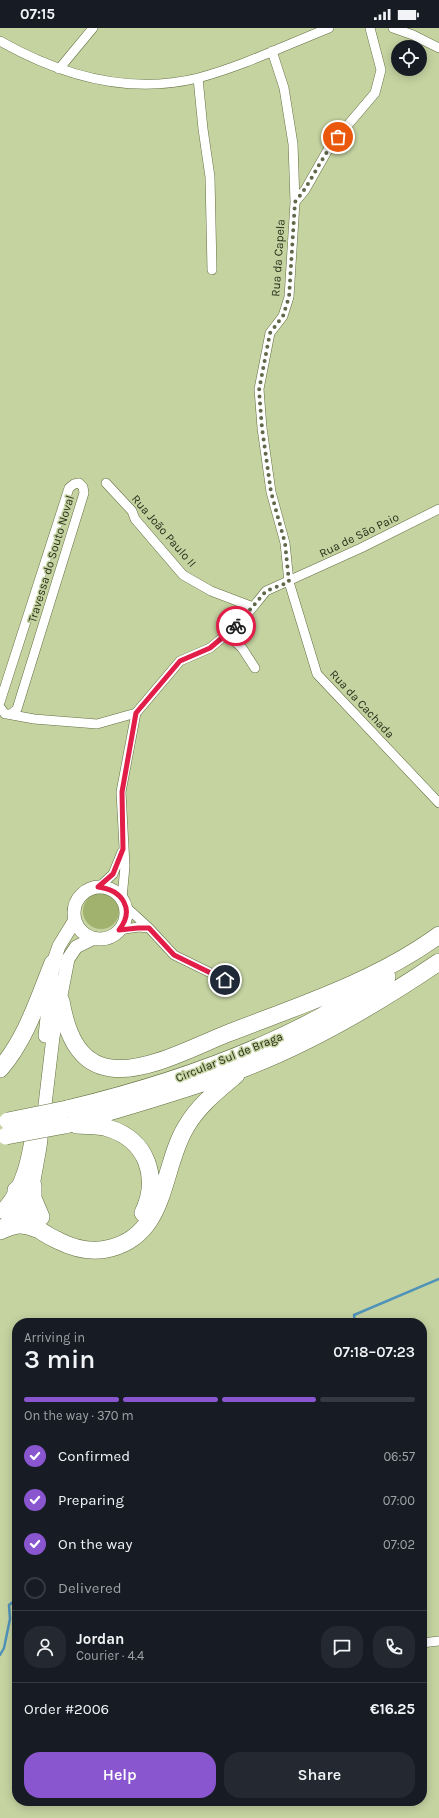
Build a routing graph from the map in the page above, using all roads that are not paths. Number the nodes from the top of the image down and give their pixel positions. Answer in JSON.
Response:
{"nodes":[{"id":1,"x":93,"y":28,"type":"edge"},
{"id":2,"x":329,"y":28,"type":"edge"},
{"id":3,"x":370,"y":28,"type":"edge"},
{"id":4,"x":393,"y":28,"type":"edge"},
{"id":5,"x":0,"y":41,"type":"edge"},
{"id":6,"x":439,"y":48,"type":"edge"},
{"id":7,"x":272,"y":51,"type":"junction"},
{"id":8,"x":59,"y":69,"type":"junction"},
{"id":9,"x":198,"y":78,"type":"junction"},
{"id":10,"x":295,"y":202,"type":"junction"},
{"id":11,"x":212,"y":270,"type":"dead end"},
{"id":12,"x":106,"y":483,"type":"dead end"},
{"id":13,"x":439,"y":510,"type":"edge"},
{"id":14,"x":44,"y":566,"type":"junction"},
{"id":15,"x":60,"y":571,"type":"junction"},
{"id":16,"x":289,"y":582,"type":"junction"},
{"id":17,"x":253,"y":607,"type":"junction"},
{"id":18,"x":227,"y":634,"type":"junction"},
{"id":19,"x":21,"y":638,"type":"junction"},
{"id":20,"x":37,"y":643,"type":"junction"},
{"id":21,"x":255,"y":668,"type":"dead end"},
{"id":22,"x":0,"y":702,"type":"edge"},
{"id":23,"x":2,"y":711,"type":"edge"},
{"id":24,"x":136,"y":713,"type":"junction"},
{"id":25,"x":439,"y":803,"type":"edge"},
{"id":26,"x":123,"y":849,"type":"junction"},
{"id":27,"x":98,"y":887,"type":"junction"},
{"id":28,"x":124,"y":902,"type":"junction"},
{"id":29,"x":75,"y":920,"type":"junction"},
{"id":30,"x":149,"y":928,"type":"junction"},
{"id":31,"x":119,"y":930,"type":"junction"},
{"id":32,"x":439,"y":935,"type":"edge"},
{"id":33,"x":94,"y":938,"type":"junction"},
{"id":34,"x":439,"y":945,"type":"edge"},
{"id":35,"x":439,"y":962,"type":"edge"},
{"id":36,"x":53,"y":964,"type":"junction"},
{"id":37,"x":225,"y":980,"type":"dead end"},
{"id":38,"x":61,"y":1001,"type":"junction"},
{"id":39,"x":0,"y":1069,"type":"edge"},
{"id":40,"x":242,"y":1069,"type":"junction"},
{"id":41,"x":66,"y":1117,"type":"junction"},
{"id":42,"x":4,"y":1129,"type":"edge"},
{"id":43,"x":33,"y":1186,"type":"junction"},
{"id":44,"x":11,"y":1204,"type":"edge"},
{"id":45,"x":40,"y":1224,"type":"junction"},
{"id":46,"x":0,"y":1230,"type":"edge"},
{"id":47,"x":439,"y":1641,"type":"edge"},
{"id":48,"x":427,"y":1642,"type":"edge"}],
"edges":[{"from":1,"to":8,"type":"street"},
{"from":2,"to":7,"type":"street"},
{"from":3,"to":10,"type":"street"},
{"from":4,"to":6,"type":"street"},
{"from":5,"to":8,"type":"street"},
{"from":7,"to":9,"type":"street"},
{"from":7,"to":10,"type":"street","name":"Rua da Capela"},
{"from":8,"to":9,"type":"street"},
{"from":9,"to":11,"type":"street"},
{"from":10,"to":16,"type":"street","name":"Rua da Capela"},
{"from":12,"to":17,"type":"street","name":"Rua João Paulo II"},
{"from":13,"to":16,"type":"street","name":"Rua de São Paio"},
{"from":14,"to":15,"type":"street"},
{"from":14,"to":15,"type":"street","name":"Travessa do Souto Noval"},
{"from":14,"to":19,"type":"street","name":"Travessa do Souto Noval"},
{"from":15,"to":20,"type":"street","name":"Travessa do Souto Noval"},
{"from":16,"to":17,"type":"street","name":"Rua de São Paio"},
{"from":16,"to":25,"type":"street","name":"Rua da Cachada"},
{"from":17,"to":18,"type":"street","name":"Rua de São Paio"},
{"from":18,"to":21,"type":"street"},
{"from":18,"to":24,"type":"street","name":"Rua de São Paio"},
{"from":19,"to":20,"type":"street"},
{"from":19,"to":22,"type":"street","name":"Travessa do Souto Noval"},
{"from":20,"to":23,"type":"street","name":"Travessa do Souto Noval"},
{"from":23,"to":24,"type":"street"},
{"from":24,"to":26,"type":"street"},
{"from":26,"to":27,"type":"street"},
{"from":26,"to":28,"type":"street"},
{"from":27,"to":28,"type":"main road"},
{"from":27,"to":29,"type":"main road"},
{"from":28,"to":30,"type":"street"},
{"from":28,"to":31,"type":"main road"},
{"from":29,"to":33,"type":"main road"},
{"from":29,"to":36,"type":"main road"},
{"from":30,"to":31,"type":"street"},
{"from":30,"to":37,"type":"street"},
{"from":31,"to":33,"type":"main road"},
{"from":32,"to":38,"type":"highway"},
{"from":33,"to":38,"type":"main road"},
{"from":34,"to":41,"type":"highway","name":"Circular Sul de Braga"},
{"from":35,"to":40,"type":"highway","name":"Circular Sul de Braga"},
{"from":36,"to":39,"type":"highway"},
{"from":36,"to":44,"type":"main road"},
{"from":38,"to":43,"type":"main road"},
{"from":40,"to":41,"type":"highway","name":"Circular Sul de Braga"},
{"from":40,"to":45,"type":"highway"},
{"from":41,"to":42,"type":"highway","name":"Circular Sul de Braga","bridge":true},
{"from":41,"to":45,"type":"highway"},
{"from":43,"to":44,"type":"main road"},
{"from":43,"to":45,"type":"highway"},
{"from":44,"to":45,"type":"highway"},
{"from":44,"to":46,"type":"main road"},
{"from":45,"to":46,"type":"highway"},
{"from":47,"to":48,"type":"street"}]}
